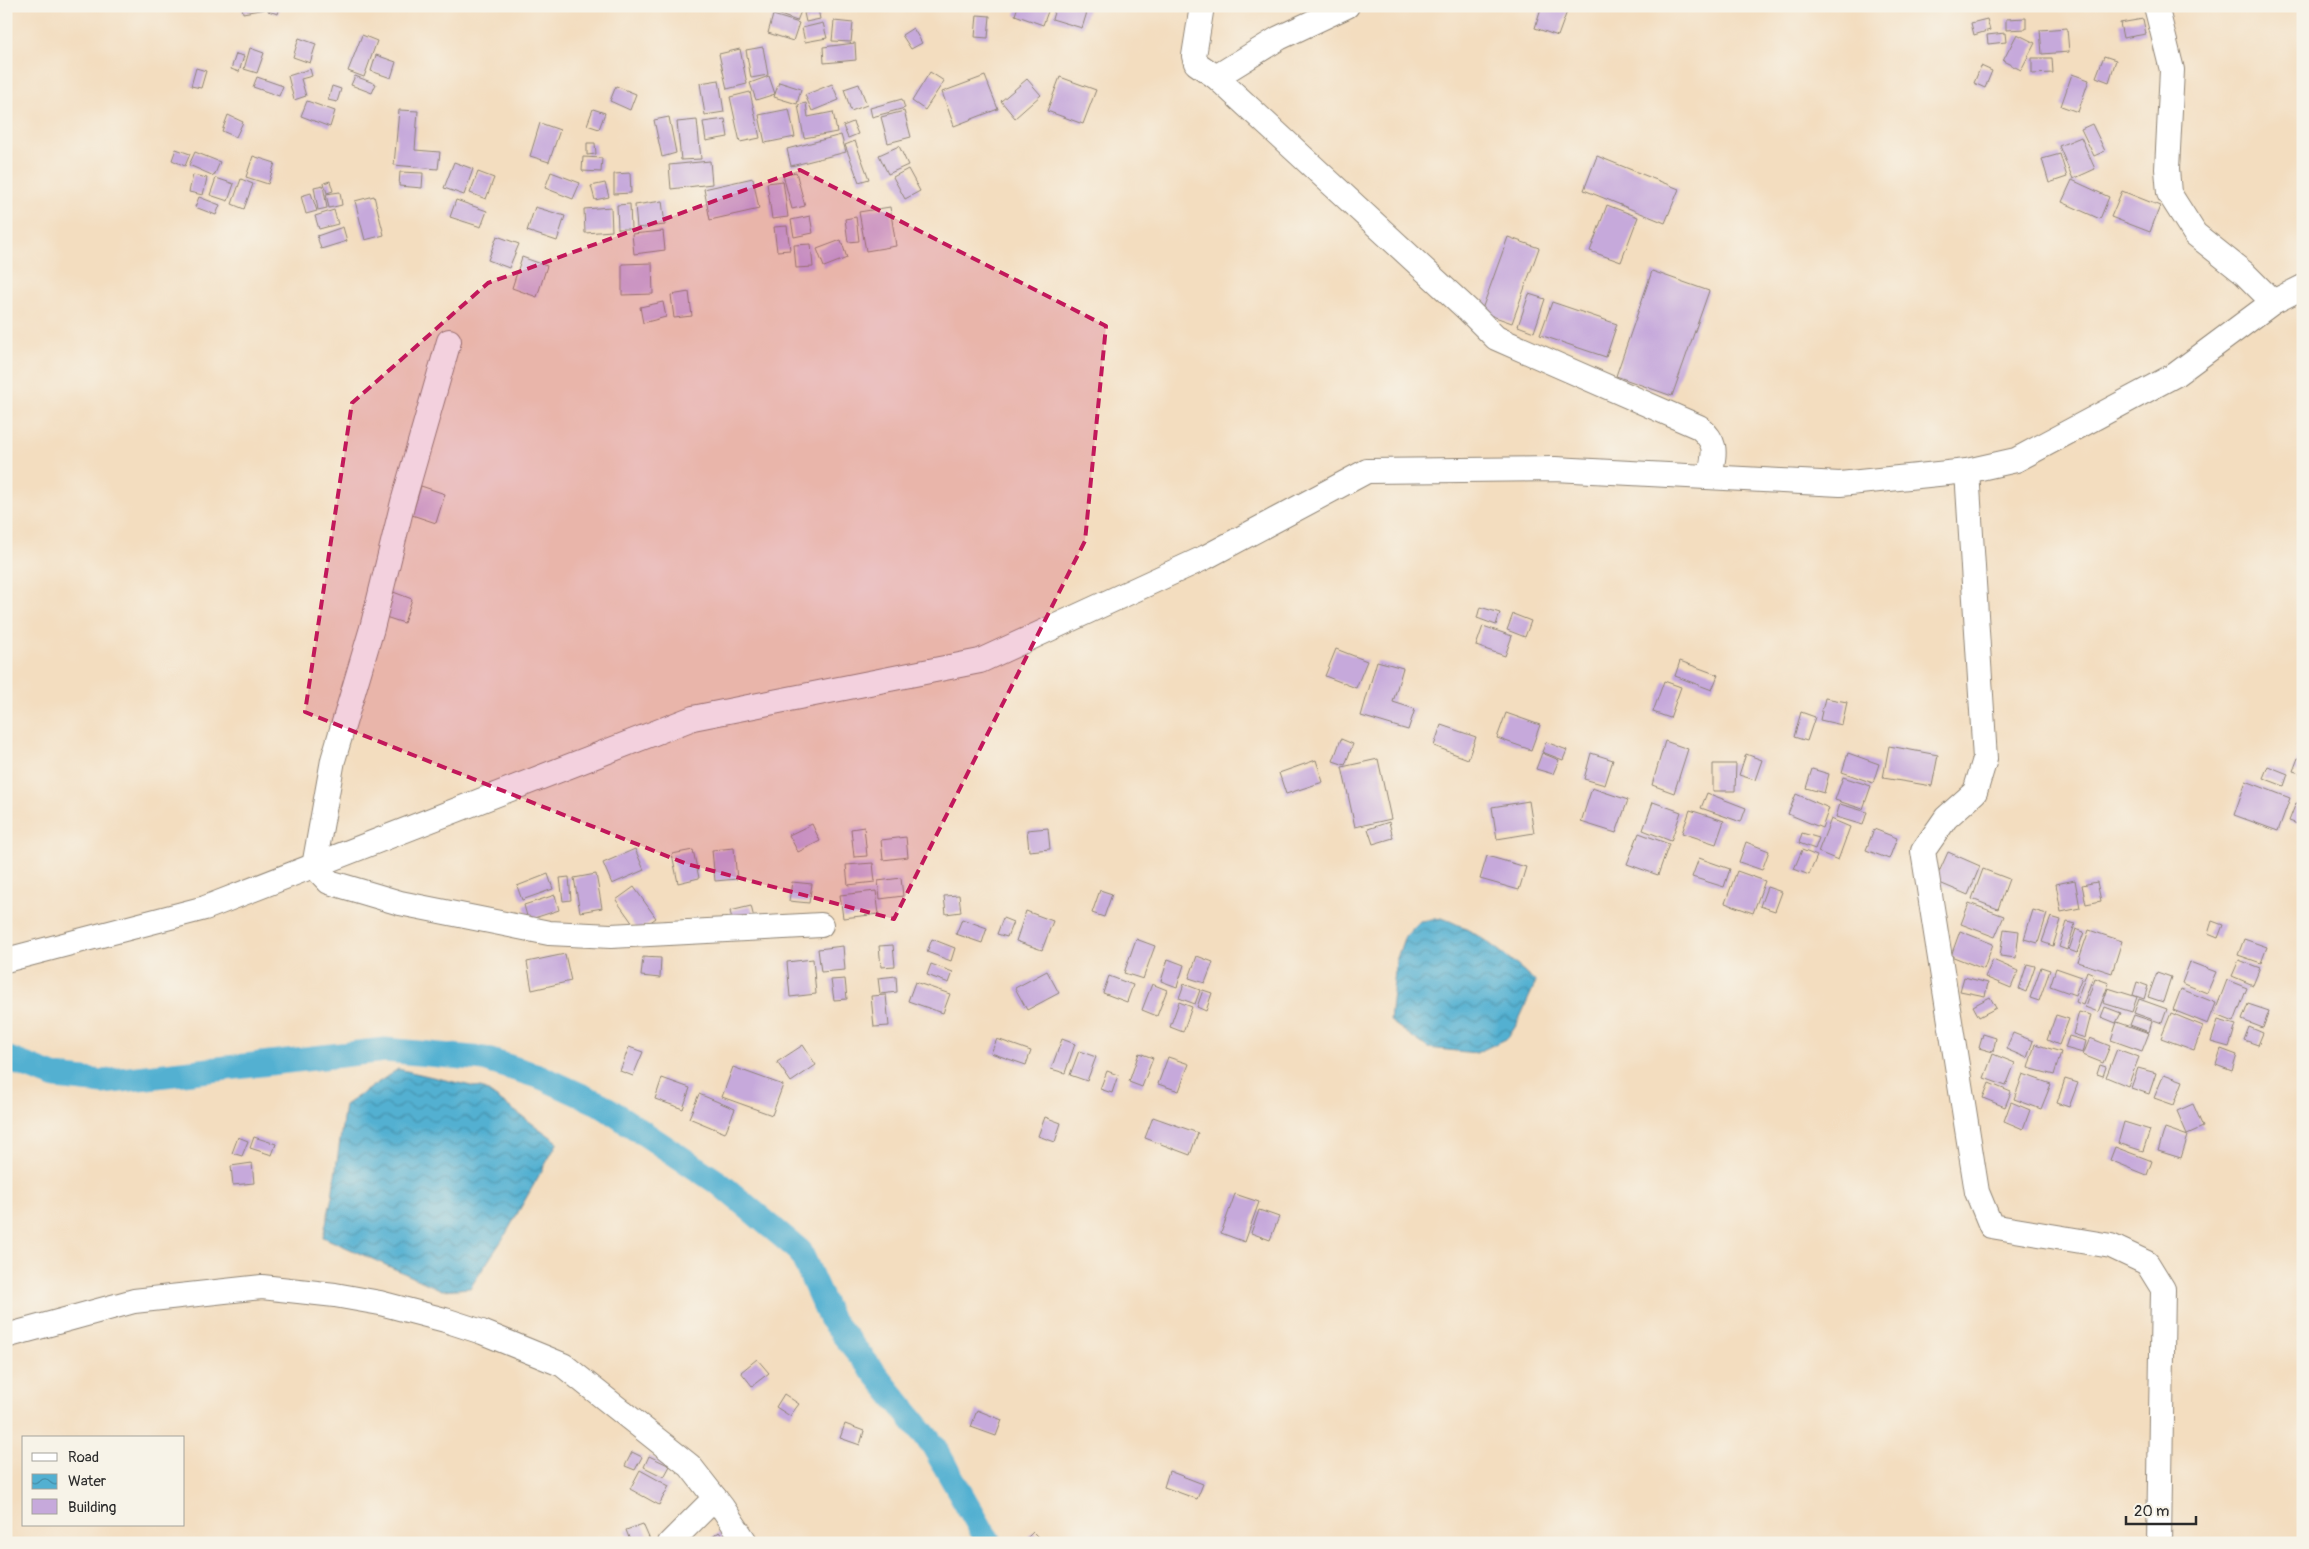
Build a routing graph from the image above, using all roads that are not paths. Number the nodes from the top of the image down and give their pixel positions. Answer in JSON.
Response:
{"nodes":[{"id":1,"x":1202,"y":6,"type":"edge"},
{"id":2,"x":1348,"y":6,"type":"edge"},
{"id":3,"x":2156,"y":6,"type":"edge"},
{"id":4,"x":1216,"y":77,"type":"junction"},
{"id":5,"x":2303,"y":287,"type":"edge"},
{"id":6,"x":2273,"y":302,"type":"junction"},
{"id":7,"x":449,"y":341,"type":"dead end"},
{"id":8,"x":1967,"y":471,"type":"junction"},
{"id":9,"x":1710,"y":476,"type":"junction"},
{"id":10,"x":314,"y":866,"type":"junction"},
{"id":11,"x":821,"y":925,"type":"dead end"},
{"id":12,"x":6,"y":960,"type":"edge"},
{"id":13,"x":6,"y":1336,"type":"edge"},
{"id":14,"x":715,"y":1498,"type":"junction"},
{"id":15,"x":670,"y":1543,"type":"edge"},
{"id":16,"x":746,"y":1543,"type":"edge"},
{"id":17,"x":2159,"y":1543,"type":"edge"}],
"edges":[{"from":1,"to":4,"type":"street"},
{"from":2,"to":4,"type":"street"},
{"from":3,"to":6,"type":"street"},
{"from":4,"to":9,"type":"street"},
{"from":5,"to":6,"type":"street"},
{"from":6,"to":8,"type":"street"},
{"from":7,"to":10,"type":"street"},
{"from":8,"to":9,"type":"street"},
{"from":8,"to":17,"type":"street"},
{"from":9,"to":10,"type":"street"},
{"from":10,"to":11,"type":"street"},
{"from":10,"to":12,"type":"street"},
{"from":13,"to":14,"type":"street"},
{"from":14,"to":15,"type":"street"},
{"from":14,"to":16,"type":"street"}]}
